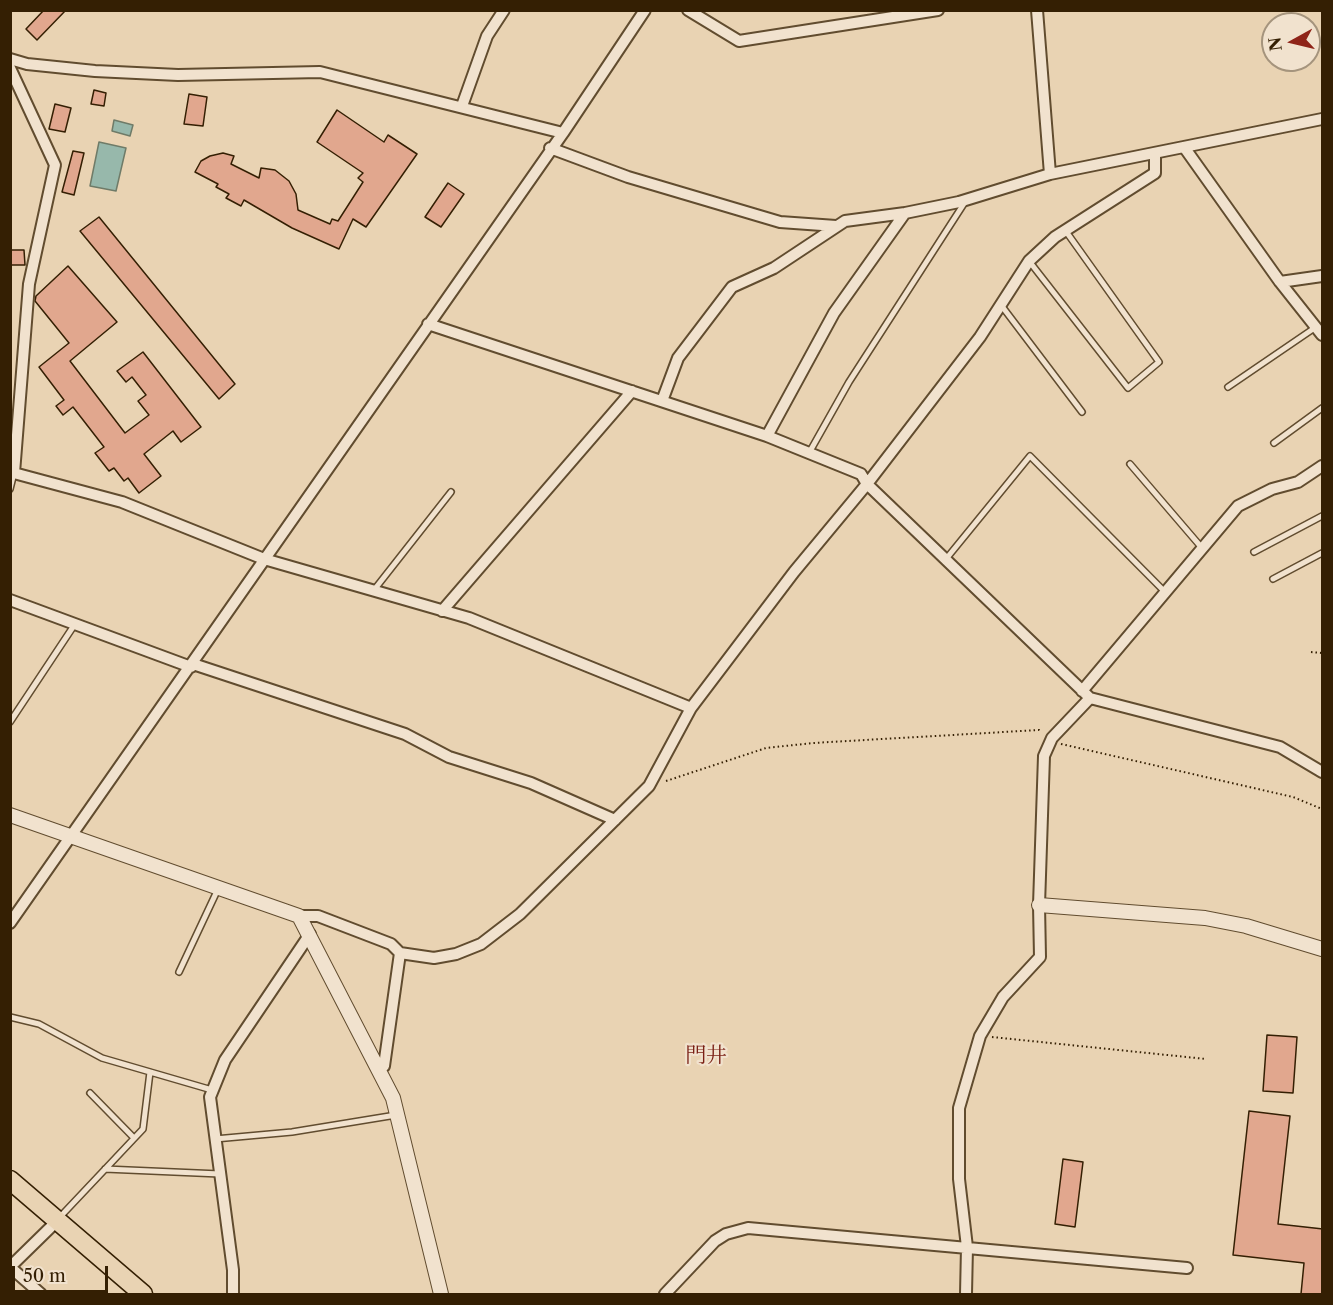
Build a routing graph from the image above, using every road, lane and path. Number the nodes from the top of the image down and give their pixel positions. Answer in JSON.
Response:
{"nodes":[{"id":1,"x":504,"y":10,"type":"edge"},
{"id":2,"x":645,"y":10,"type":"edge"},
{"id":3,"x":688,"y":10,"type":"edge"},
{"id":4,"x":938,"y":10,"type":"edge"},
{"id":5,"x":1037,"y":10,"type":"edge"},
{"id":6,"x":10,"y":59,"type":"edge"},
{"id":7,"x":10,"y":68,"type":"edge"},
{"id":8,"x":462,"y":106,"type":"junction"},
{"id":9,"x":1323,"y":120,"type":"edge"},
{"id":10,"x":563,"y":133,"type":"junction"},
{"id":11,"x":1184,"y":147,"type":"junction"},
{"id":12,"x":550,"y":148,"type":"junction"},
{"id":13,"x":1155,"y":153,"type":"junction"},
{"id":14,"x":1050,"y":174,"type":"junction"},
{"id":15,"x":967,"y":199,"type":"junction"},
{"id":16,"x":905,"y":213,"type":"junction"},
{"id":17,"x":836,"y":225,"type":"junction"},
{"id":18,"x":1065,"y":230,"type":"junction"},
{"id":19,"x":1029,"y":261,"type":"junction"},
{"id":20,"x":1323,"y":276,"type":"edge"},
{"id":21,"x":1280,"y":282,"type":"junction"},
{"id":22,"x":1000,"y":303,"type":"junction"},
{"id":23,"x":428,"y":324,"type":"junction"},
{"id":24,"x":1319,"y":331,"type":"edge"},
{"id":25,"x":1228,"y":387,"type":"dead end"},
{"id":26,"x":632,"y":390,"type":"junction"},
{"id":27,"x":662,"y":400,"type":"junction"},
{"id":28,"x":1323,"y":408,"type":"edge"},
{"id":29,"x":1082,"y":412,"type":"dead end"},
{"id":30,"x":767,"y":436,"type":"junction"},
{"id":31,"x":1274,"y":443,"type":"dead end"},
{"id":32,"x":809,"y":453,"type":"junction"},
{"id":33,"x":1130,"y":464,"type":"dead end"},
{"id":34,"x":1323,"y":466,"type":"edge"},
{"id":35,"x":12,"y":473,"type":"edge"},
{"id":36,"x":867,"y":484,"type":"junction"},
{"id":37,"x":10,"y":489,"type":"edge"},
{"id":38,"x":451,"y":492,"type":"dead end"},
{"id":39,"x":1323,"y":516,"type":"edge"},
{"id":40,"x":1202,"y":548,"type":"junction"},
{"id":41,"x":1254,"y":552,"type":"dead end"},
{"id":42,"x":1323,"y":553,"type":"edge"},
{"id":43,"x":264,"y":559,"type":"junction"},
{"id":44,"x":946,"y":559,"type":"junction"},
{"id":45,"x":1273,"y":579,"type":"dead end"},
{"id":46,"x":373,"y":592,"type":"junction"},
{"id":47,"x":1165,"y":592,"type":"junction"},
{"id":48,"x":10,"y":600,"type":"edge"},
{"id":49,"x":442,"y":611,"type":"junction"},
{"id":50,"x":75,"y":624,"type":"junction"},
{"id":51,"x":1311,"y":652,"type":"dead end"},
{"id":52,"x":1323,"y":653,"type":"edge"},
{"id":53,"x":192,"y":665,"type":"junction"},
{"id":54,"x":1086,"y":695,"type":"junction"},
{"id":55,"x":691,"y":708,"type":"junction"},
{"id":56,"x":10,"y":722,"type":"edge"},
{"id":57,"x":1051,"y":741,"type":"junction"},
{"id":58,"x":1323,"y":772,"type":"edge"},
{"id":59,"x":649,"y":786,"type":"junction"},
{"id":60,"x":1323,"y":809,"type":"edge"},
{"id":61,"x":10,"y":815,"type":"edge"},
{"id":62,"x":615,"y":820,"type":"junction"},
{"id":63,"x":71,"y":836,"type":"junction"},
{"id":64,"x":219,"y":887,"type":"junction"},
{"id":65,"x":1039,"y":905,"type":"junction"},
{"id":66,"x":299,"y":916,"type":"junction"},
{"id":67,"x":10,"y":924,"type":"edge"},
{"id":68,"x":310,"y":934,"type":"junction"},
{"id":69,"x":1323,"y":949,"type":"edge"},
{"id":70,"x":400,"y":953,"type":"junction"},
{"id":71,"x":179,"y":972,"type":"dead end"},
{"id":72,"x":10,"y":1017,"type":"edge"},
{"id":73,"x":980,"y":1036,"type":"junction"},
{"id":74,"x":1206,"y":1059,"type":"dead end"},
{"id":75,"x":379,"y":1068,"type":"junction"},
{"id":76,"x":150,"y":1072,"type":"junction"},
{"id":77,"x":212,"y":1090,"type":"junction"},
{"id":78,"x":90,"y":1093,"type":"dead end"},
{"id":79,"x":397,"y":1114,"type":"junction"},
{"id":80,"x":134,"y":1138,"type":"junction"},
{"id":81,"x":215,"y":1139,"type":"junction"},
{"id":82,"x":105,"y":1169,"type":"junction"},
{"id":83,"x":220,"y":1173,"type":"junction"},
{"id":84,"x":10,"y":1180,"type":"edge"},
{"id":85,"x":56,"y":1222,"type":"junction"},
{"id":86,"x":967,"y":1247,"type":"junction"},
{"id":87,"x":11,"y":1267,"type":"edge"},
{"id":88,"x":1187,"y":1268,"type":"dead end"},
{"id":89,"x":41,"y":1294,"type":"edge"},
{"id":90,"x":143,"y":1294,"type":"edge"},
{"id":91,"x":233,"y":1294,"type":"edge"},
{"id":92,"x":441,"y":1294,"type":"edge"},
{"id":93,"x":665,"y":1294,"type":"edge"},
{"id":94,"x":966,"y":1294,"type":"edge"}],
"edges":[{"from":1,"to":8,"type":"street"},
{"from":2,"to":10,"type":"street"},
{"from":3,"to":4,"type":"street"},
{"from":5,"to":14,"type":"street"},
{"from":6,"to":8,"type":"street"},
{"from":7,"to":35,"type":"street"},
{"from":8,"to":10,"type":"street"},
{"from":9,"to":11,"type":"street"},
{"from":10,"to":12,"type":"street"},
{"from":11,"to":13,"type":"street"},
{"from":11,"to":21,"type":"street"},
{"from":12,"to":17,"type":"street"},
{"from":12,"to":23,"type":"street"},
{"from":13,"to":14,"type":"street"},
{"from":13,"to":18,"type":"street"},
{"from":14,"to":15,"type":"street"},
{"from":15,"to":16,"type":"street"},
{"from":15,"to":32,"type":"lane"},
{"from":16,"to":17,"type":"street"},
{"from":16,"to":30,"type":"street"},
{"from":17,"to":27,"type":"street"},
{"from":18,"to":19,"type":"street"},
{"from":18,"to":19,"type":"lane"},
{"from":19,"to":22,"type":"street"},
{"from":20,"to":21,"type":"street"},
{"from":21,"to":24,"type":"street"},
{"from":22,"to":29,"type":"lane"},
{"from":22,"to":36,"type":"street"},
{"from":23,"to":26,"type":"street"},
{"from":23,"to":43,"type":"street"},
{"from":24,"to":25,"type":"lane"},
{"from":26,"to":27,"type":"street"},
{"from":26,"to":49,"type":"street"},
{"from":27,"to":30,"type":"street"},
{"from":28,"to":31,"type":"lane"},
{"from":30,"to":32,"type":"street"},
{"from":32,"to":36,"type":"street"},
{"from":33,"to":40,"type":"lane"},
{"from":34,"to":40,"type":"street"},
{"from":35,"to":37,"type":"lane"},
{"from":35,"to":43,"type":"street"},
{"from":36,"to":44,"type":"street"},
{"from":36,"to":55,"type":"street"},
{"from":38,"to":46,"type":"lane"},
{"from":39,"to":41,"type":"lane"},
{"from":40,"to":47,"type":"street"},
{"from":42,"to":45,"type":"lane"},
{"from":43,"to":46,"type":"street"},
{"from":43,"to":53,"type":"street"},
{"from":44,"to":47,"type":"lane"},
{"from":44,"to":54,"type":"street"},
{"from":46,"to":49,"type":"street"},
{"from":47,"to":54,"type":"street"},
{"from":48,"to":50,"type":"street"},
{"from":49,"to":55,"type":"street"},
{"from":50,"to":53,"type":"street"},
{"from":50,"to":56,"type":"lane"},
{"from":51,"to":52,"type":"path"},
{"from":53,"to":62,"type":"street"},
{"from":53,"to":63,"type":"street"},
{"from":54,"to":57,"type":"street"},
{"from":54,"to":58,"type":"street"},
{"from":55,"to":59,"type":"street"},
{"from":57,"to":59,"type":"path"},
{"from":57,"to":60,"type":"path"},
{"from":57,"to":65,"type":"street"},
{"from":59,"to":62,"type":"street"},
{"from":61,"to":63,"type":"street"},
{"from":62,"to":70,"type":"street"},
{"from":63,"to":64,"type":"street"},
{"from":63,"to":67,"type":"street"},
{"from":64,"to":66,"type":"street"},
{"from":64,"to":71,"type":"lane"},
{"from":65,"to":69,"type":"street"},
{"from":65,"to":73,"type":"street"},
{"from":66,"to":68,"type":"street"},
{"from":66,"to":70,"type":"street"},
{"from":68,"to":75,"type":"street"},
{"from":68,"to":77,"type":"street"},
{"from":70,"to":75,"type":"street"},
{"from":72,"to":76,"type":"lane"},
{"from":73,"to":74,"type":"path"},
{"from":73,"to":86,"type":"street"},
{"from":75,"to":79,"type":"street"},
{"from":76,"to":77,"type":"lane"},
{"from":76,"to":80,"type":"lane"},
{"from":77,"to":81,"type":"street"},
{"from":78,"to":80,"type":"lane"},
{"from":79,"to":81,"type":"lane"},
{"from":79,"to":92,"type":"street"},
{"from":80,"to":82,"type":"lane"},
{"from":81,"to":83,"type":"street"},
{"from":82,"to":83,"type":"lane"},
{"from":82,"to":85,"type":"lane"},
{"from":83,"to":91,"type":"street"},
{"from":84,"to":85,"type":"highway"},
{"from":85,"to":87,"type":"street"},
{"from":85,"to":90,"type":"highway"},
{"from":86,"to":88,"type":"street"},
{"from":86,"to":93,"type":"street"},
{"from":86,"to":94,"type":"street"},
{"from":87,"to":89,"type":"street"}]}
